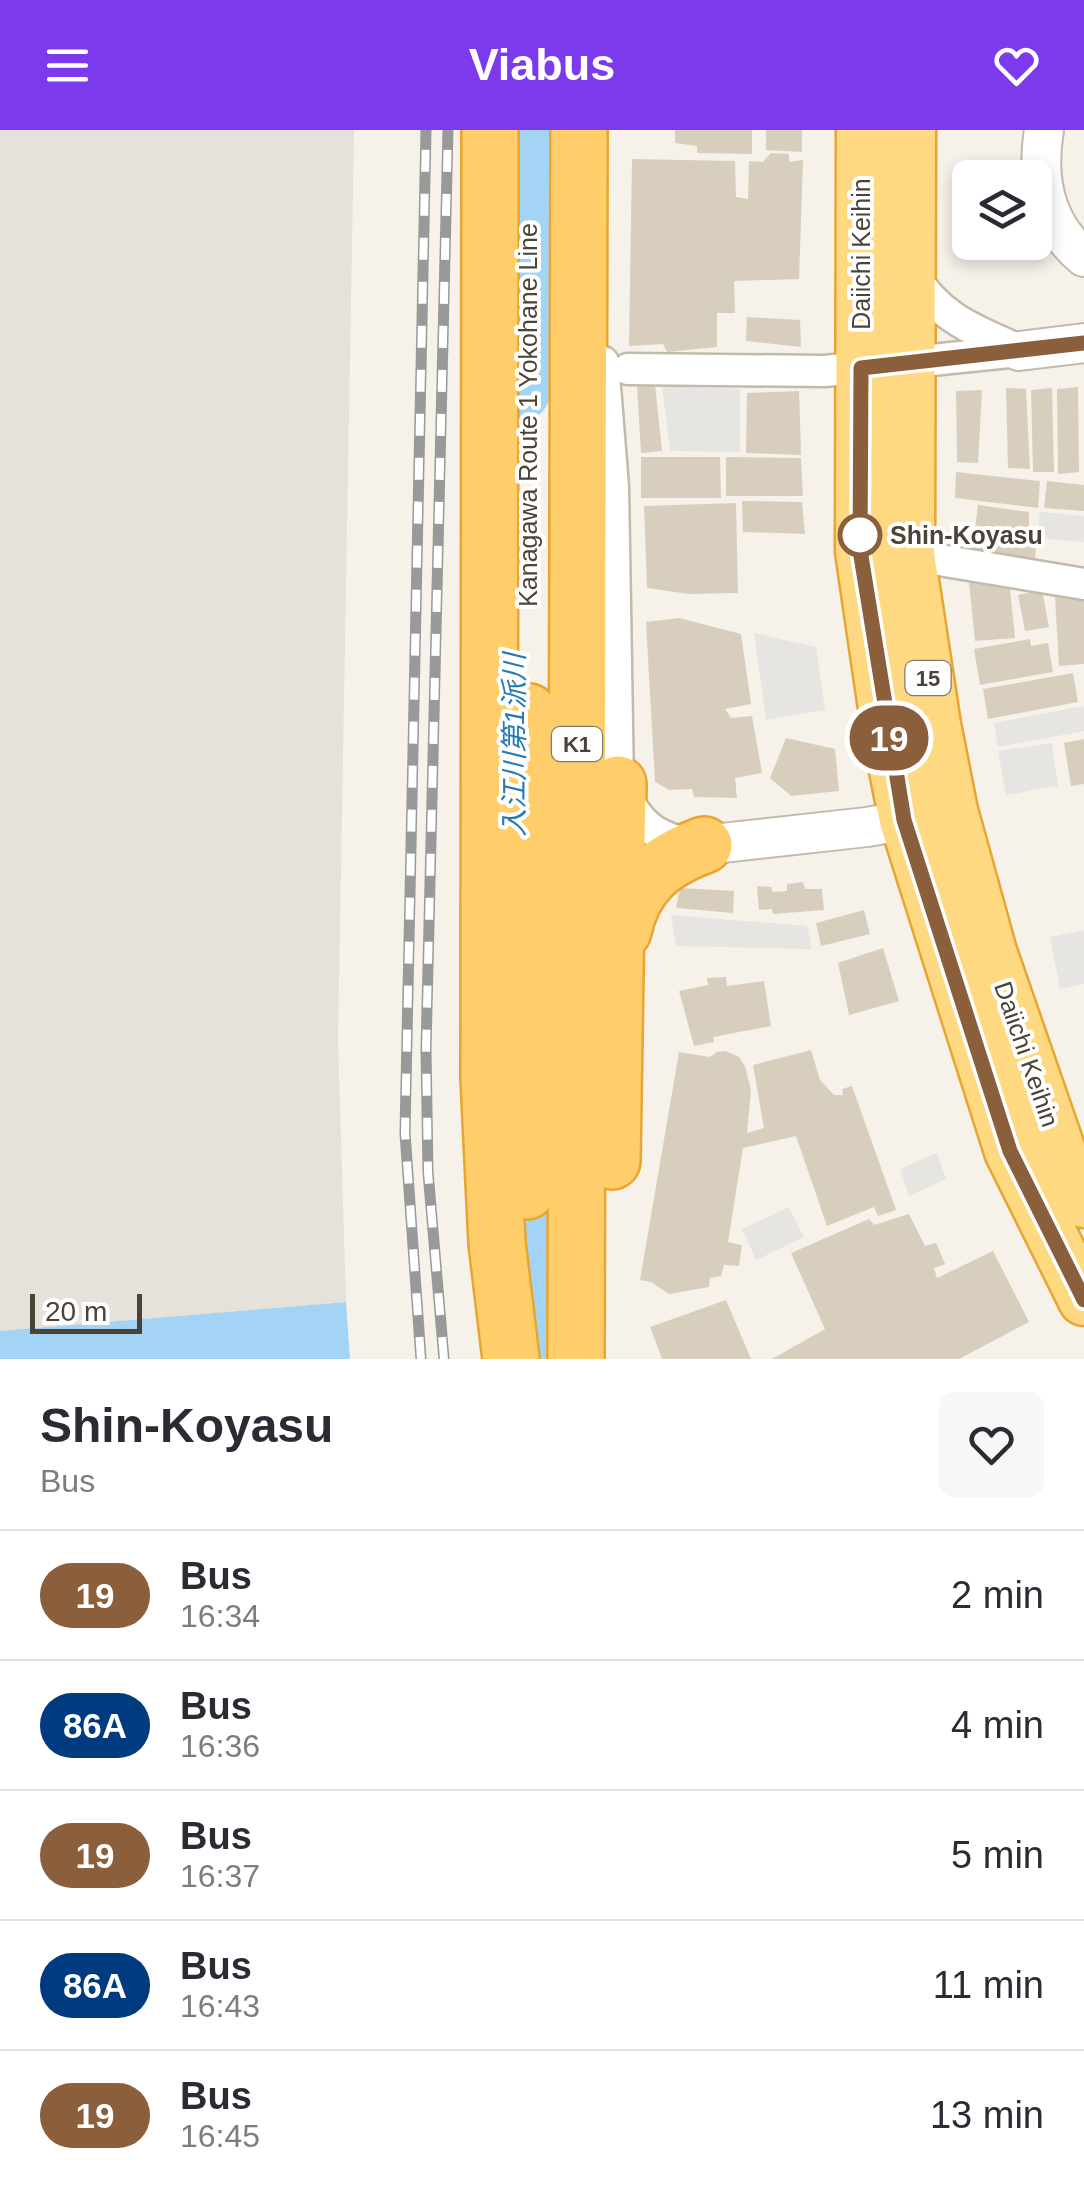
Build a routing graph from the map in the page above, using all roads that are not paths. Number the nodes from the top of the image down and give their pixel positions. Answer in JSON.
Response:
{"nodes":[{"id":1,"x":490,"y":130,"type":"edge"},
{"id":2,"x":514,"y":130,"type":"edge"},
{"id":3,"x":528,"y":130,"type":"edge"},
{"id":4,"x":582,"y":130,"type":"edge"},
{"id":5,"x":862,"y":130,"type":"edge"},
{"id":6,"x":910,"y":130,"type":"edge"},
{"id":7,"x":1044,"y":130,"type":"edge"},
{"id":8,"x":527,"y":233,"type":"junction"},
{"id":9,"x":1084,"y":258,"type":"edge"},
{"id":10,"x":910,"y":267,"type":"junction"},
{"id":11,"x":1084,"y":343,"type":"edge"},
{"id":12,"x":1020,"y":350,"type":"junction"},
{"id":13,"x":910,"y":363,"type":"junction"},
{"id":14,"x":861,"y":368,"type":"junction"},
{"id":15,"x":628,"y":369,"type":"dead end"},
{"id":16,"x":909,"y":555,"type":"junction"},
{"id":17,"x":1084,"y":584,"type":"edge"},
{"id":18,"x":618,"y":784,"type":"junction"},
{"id":19,"x":928,"y":816,"type":"junction"},
{"id":20,"x":704,"y":844,"type":"junction"},
{"id":21,"x":617,"y":958,"type":"junction"},
{"id":22,"x":1084,"y":1202,"type":"edge"},
{"id":23,"x":1084,"y":1300,"type":"edge"},
{"id":24,"x":511,"y":1359,"type":"edge"},
{"id":25,"x":527,"y":1359,"type":"edge"},
{"id":26,"x":576,"y":1359,"type":"edge"},
{"id":27,"x":608,"y":1359,"type":"edge"}],
"edges":[{"from":1,"to":24,"type":"highway"},
{"from":2,"to":8,"type":"highway"},
{"from":3,"to":8,"type":"highway","name":"Kanagawa Route 1 Yokohane Line","number":"K1"},
{"from":4,"to":18,"type":"street"},
{"from":4,"to":26,"type":"highway","name":"Kanagawa Route 1 Yokohane Line","number":"K1"},
{"from":5,"to":14,"type":"highway","name":"Daiichi Keihin","number":"15"},
{"from":6,"to":10,"type":"highway","name":"Daiichi Keihin","number":"15"},
{"from":7,"to":9,"type":"street"},
{"from":8,"to":25,"type":"highway","name":"Kanagawa Route 1 Yokohane Line","number":"K1"},
{"from":10,"to":12,"type":"street"},
{"from":10,"to":13,"type":"highway","name":"Daiichi Keihin","number":"15"},
{"from":11,"to":12,"type":"street"},
{"from":12,"to":13,"type":"street"},
{"from":13,"to":14,"type":"street"},
{"from":13,"to":16,"type":"highway","name":"Daiichi Keihin","number":"15"},
{"from":14,"to":15,"type":"street"},
{"from":14,"to":19,"type":"highway","name":"Daiichi Keihin","number":"15"},
{"from":16,"to":17,"type":"street"},
{"from":16,"to":19,"type":"highway","name":"Daiichi Keihin","number":"15"},
{"from":18,"to":20,"type":"street"},
{"from":18,"to":21,"type":"highway"},
{"from":19,"to":20,"type":"street"},
{"from":19,"to":22,"type":"highway","name":"Daiichi Keihin","number":"15"},
{"from":19,"to":23,"type":"highway","name":"Daiichi Keihin","number":"15"},
{"from":20,"to":21,"type":"highway"},
{"from":21,"to":27,"type":"highway"}]}
